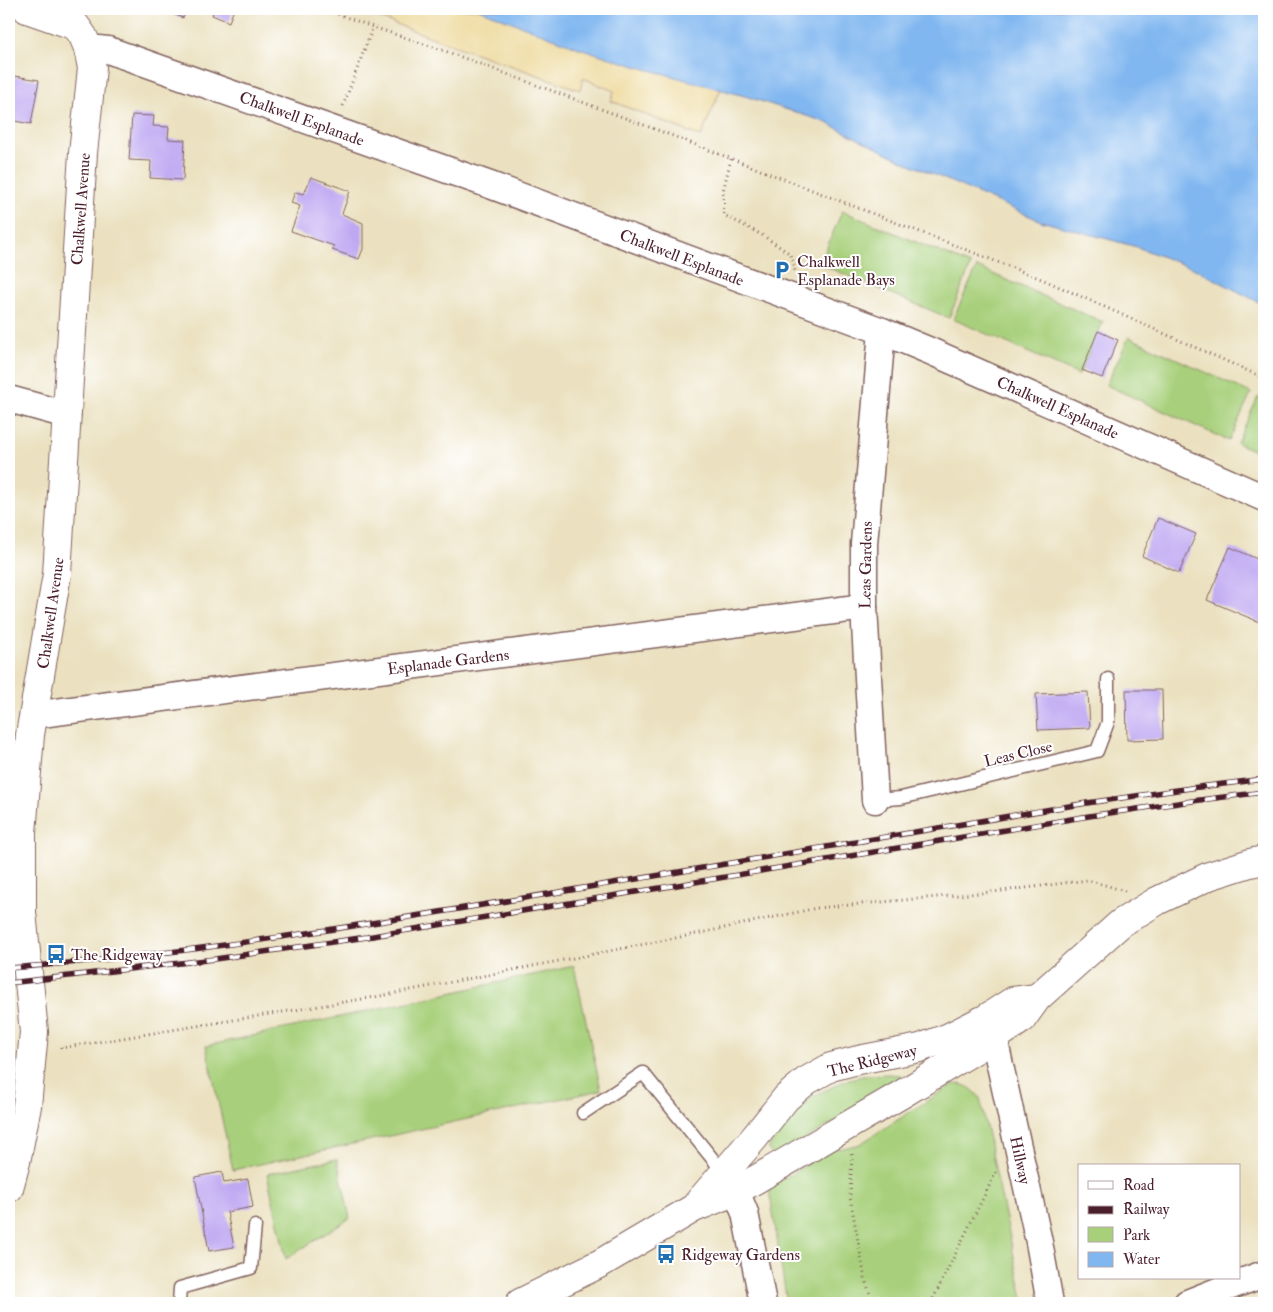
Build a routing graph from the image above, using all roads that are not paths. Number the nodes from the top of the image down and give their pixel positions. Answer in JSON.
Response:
{"nodes":[{"id":1,"x":27,"y":9,"type":"edge"},
{"id":2,"x":85,"y":42,"type":"junction"},
{"id":3,"x":882,"y":332,"type":"junction"},
{"id":4,"x":9,"y":399,"type":"edge"},
{"id":5,"x":67,"y":415,"type":"junction"},
{"id":6,"x":1264,"y":498,"type":"edge"},
{"id":7,"x":864,"y":608,"type":"junction"},
{"id":8,"x":1108,"y":679,"type":"dead end"},
{"id":9,"x":24,"y":728,"type":"edge"},
{"id":10,"x":874,"y":800,"type":"joint"},
{"id":11,"x":1264,"y":860,"type":"edge"},
{"id":12,"x":990,"y":1028,"type":"junction"},
{"id":13,"x":583,"y":1114,"type":"dead end"},
{"id":14,"x":730,"y":1182,"type":"junction"},
{"id":15,"x":9,"y":1188,"type":"edge"},
{"id":16,"x":255,"y":1226,"type":"dead end"},
{"id":17,"x":1264,"y":1274,"type":"edge"},
{"id":18,"x":179,"y":1303,"type":"edge"},
{"id":19,"x":520,"y":1303,"type":"edge"},
{"id":20,"x":763,"y":1303,"type":"edge"},
{"id":21,"x":1050,"y":1303,"type":"edge"},
{"id":22,"x":1187,"y":1303,"type":"edge"}],
"edges":[{"from":1,"to":2,"type":"street","name":"Chalkwell Esplanade"},
{"from":2,"to":3,"type":"street","name":"Chalkwell Esplanade"},
{"from":2,"to":5,"type":"street","name":"Chalkwell Avenue"},
{"from":3,"to":6,"type":"street","name":"Chalkwell Esplanade"},
{"from":3,"to":7,"type":"street","name":"Leas Gardens"},
{"from":4,"to":5,"type":"street"},
{"from":5,"to":9,"type":"street","name":"Chalkwell Avenue"},
{"from":7,"to":9,"type":"street","name":"Esplanade Gardens"},
{"from":7,"to":10,"type":"street","name":"Leas Gardens"},
{"from":8,"to":10,"type":"lane","name":"Leas Close"},
{"from":9,"to":15,"type":"street","name":"Chalkwell Avenue"},
{"from":11,"to":12,"type":"street","name":"The Ridgeway"},
{"from":12,"to":14,"type":"street","name":"The Ridgeway"},
{"from":12,"to":14,"type":"street","name":"The Ridgeway"},
{"from":12,"to":21,"type":"street","name":"Hillway"},
{"from":13,"to":14,"type":"lane"},
{"from":14,"to":19,"type":"street","name":"The Ridgeway"},
{"from":14,"to":20,"type":"street"},
{"from":16,"to":18,"type":"lane"},
{"from":17,"to":22,"type":"street"}]}
